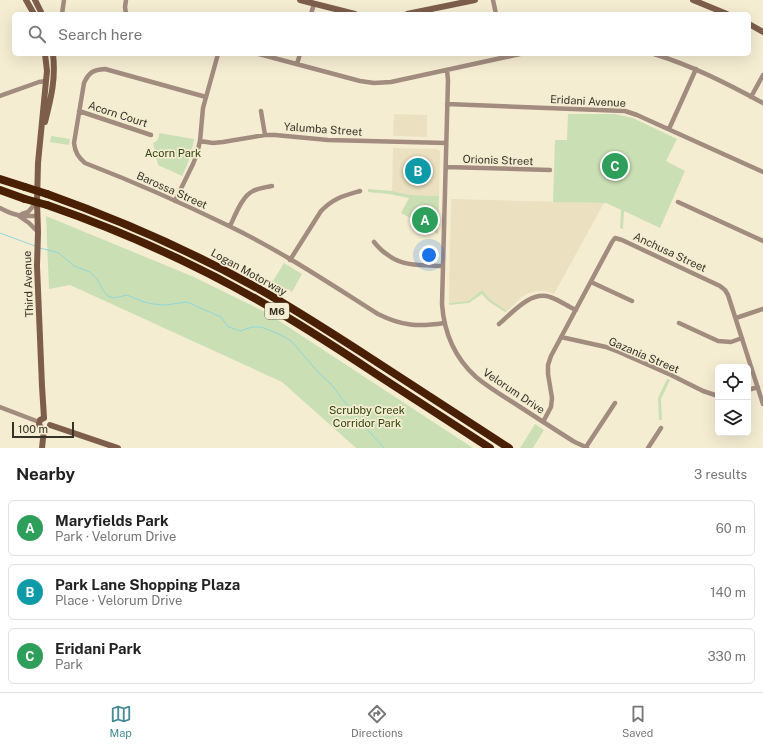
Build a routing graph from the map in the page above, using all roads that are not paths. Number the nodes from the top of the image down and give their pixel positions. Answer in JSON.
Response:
{"nodes":[{"id":1,"x":26,"y":0,"type":"edge"},
{"id":2,"x":35,"y":0,"type":"edge"},
{"id":3,"x":64,"y":0,"type":"edge"},
{"id":4,"x":126,"y":0,"type":"edge"},
{"id":5,"x":300,"y":0,"type":"edge"},
{"id":6,"x":475,"y":0,"type":"edge"},
{"id":7,"x":493,"y":0,"type":"edge"},
{"id":8,"x":694,"y":0,"type":"edge"},
{"id":9,"x":455,"y":2,"type":"edge"},
{"id":10,"x":314,"y":4,"type":"junction"},
{"id":11,"x":33,"y":12,"type":"edge"},
{"id":12,"x":41,"y":12,"type":"edge"},
{"id":13,"x":62,"y":12,"type":"edge"},
{"id":14,"x":126,"y":12,"type":"edge"},
{"id":15,"x":312,"y":12,"type":"edge"},
{"id":16,"x":347,"y":12,"type":"edge"},
{"id":17,"x":415,"y":12,"type":"edge"},
{"id":18,"x":496,"y":12,"type":"edge"},
{"id":19,"x":722,"y":12,"type":"edge"},
{"id":20,"x":751,"y":25,"type":"edge"},
{"id":21,"x":763,"y":32,"type":"edge"},
{"id":22,"x":45,"y":56,"type":"edge"},
{"id":23,"x":53,"y":56,"type":"edge"},
{"id":24,"x":217,"y":56,"type":"edge"},
{"id":25,"x":267,"y":56,"type":"edge"},
{"id":26,"x":299,"y":56,"type":"edge"},
{"id":27,"x":505,"y":56,"type":"edge"},
{"id":28,"x":661,"y":56,"type":"edge"},
{"id":29,"x":297,"y":64,"type":"junction"},
{"id":30,"x":696,"y":69,"type":"junction"},
{"id":31,"x":447,"y":70,"type":"junction"},
{"id":32,"x":763,"y":75,"type":"edge"},
{"id":33,"x":46,"y":81,"type":"junction"},
{"id":34,"x":0,"y":96,"type":"edge"},
{"id":35,"x":206,"y":97,"type":"junction"},
{"id":36,"x":751,"y":97,"type":"junction"},
{"id":37,"x":763,"y":103,"type":"edge"},
{"id":38,"x":447,"y":104,"type":"junction"},
{"id":39,"x":79,"y":111,"type":"junction"},
{"id":40,"x":261,"y":111,"type":"dead end"},
{"id":41,"x":669,"y":129,"type":"junction"},
{"id":42,"x":151,"y":135,"type":"dead end"},
{"id":43,"x":266,"y":135,"type":"junction"},
{"id":44,"x":200,"y":141,"type":"junction"},
{"id":45,"x":446,"y":143,"type":"junction"},
{"id":46,"x":40,"y":149,"type":"junction"},
{"id":47,"x":446,"y":167,"type":"junction"},
{"id":48,"x":550,"y":170,"type":"dead end"},
{"id":49,"x":763,"y":172,"type":"edge"},
{"id":50,"x":0,"y":179,"type":"edge"},
{"id":51,"x":272,"y":186,"type":"dead end"},
{"id":52,"x":0,"y":190,"type":"edge"},
{"id":53,"x":360,"y":192,"type":"dead end"},
{"id":54,"x":176,"y":200,"type":"junction"},
{"id":55,"x":37,"y":202,"type":"junction"},
{"id":56,"x":678,"y":202,"type":"dead end"},
{"id":57,"x":0,"y":208,"type":"edge"},
{"id":58,"x":18,"y":216,"type":"junction"},
{"id":59,"x":37,"y":216,"type":"junction"},
{"id":60,"x":230,"y":226,"type":"junction"},
{"id":61,"x":38,"y":232,"type":"junction"},
{"id":62,"x":763,"y":241,"type":"edge"},
{"id":63,"x":374,"y":242,"type":"dead end"},
{"id":64,"x":290,"y":260,"type":"junction"},
{"id":65,"x":443,"y":266,"type":"junction"},
{"id":66,"x":591,"y":282,"type":"junction"},
{"id":67,"x":632,"y":301,"type":"dead end"},
{"id":68,"x":763,"y":309,"type":"edge"},
{"id":69,"x":576,"y":310,"type":"junction"},
{"id":70,"x":736,"y":318,"type":"junction"},
{"id":71,"x":444,"y":323,"type":"junction"},
{"id":72,"x":679,"y":323,"type":"dead end"},
{"id":73,"x":499,"y":324,"type":"dead end"},
{"id":74,"x":561,"y":337,"type":"junction"},
{"id":75,"x":742,"y":338,"type":"junction"},
{"id":76,"x":758,"y":387,"type":"junction"},
{"id":77,"x":751,"y":389,"type":"edge"},
{"id":78,"x":715,"y":395,"type":"edge"},
{"id":79,"x":615,"y":403,"type":"dead end"},
{"id":80,"x":763,"y":404,"type":"edge"},
{"id":81,"x":0,"y":408,"type":"edge"},
{"id":82,"x":41,"y":420,"type":"junction"},
{"id":83,"x":543,"y":422,"type":"junction"},
{"id":84,"x":50,"y":425,"type":"junction"},
{"id":85,"x":661,"y":428,"type":"dead end"},
{"id":86,"x":44,"y":429,"type":"junction"},
{"id":87,"x":586,"y":447,"type":"edge"},
{"id":88,"x":42,"y":448,"type":"edge"},
{"id":89,"x":118,"y":448,"type":"edge"},
{"id":90,"x":490,"y":448,"type":"edge"},
{"id":91,"x":509,"y":448,"type":"edge"},
{"id":92,"x":648,"y":448,"type":"edge"}],
"edges":[{"from":1,"to":11,"type":"street"},
{"from":2,"to":12,"type":"street"},
{"from":3,"to":13,"type":"street"},
{"from":4,"to":14,"type":"street"},
{"from":5,"to":10,"type":"street"},
{"from":6,"to":9,"type":"street"},
{"from":7,"to":18,"type":"street"},
{"from":8,"to":19,"type":"street"},
{"from":9,"to":17,"type":"street"},
{"from":10,"to":15,"type":"street"},
{"from":10,"to":16,"type":"street"},
{"from":20,"to":21,"type":"street"},
{"from":22,"to":33,"type":"street","name":"Third Avenue"},
{"from":23,"to":46,"type":"street","name":"Third Avenue"},
{"from":24,"to":35,"type":"street"},
{"from":25,"to":29,"type":"street"},
{"from":26,"to":29,"type":"street"},
{"from":27,"to":31,"type":"street"},
{"from":28,"to":30,"type":"street"},
{"from":29,"to":31,"type":"street"},
{"from":30,"to":36,"type":"street"},
{"from":30,"to":41,"type":"street"},
{"from":31,"to":38,"type":"street","name":"Velorum Drive"},
{"from":32,"to":36,"type":"street"},
{"from":33,"to":34,"type":"street"},
{"from":33,"to":46,"type":"street","name":"Third Avenue"},
{"from":35,"to":39,"type":"street","name":"Barossa Street"},
{"from":35,"to":44,"type":"street"},
{"from":36,"to":37,"type":"street"},
{"from":38,"to":41,"type":"street","name":"Eridani Avenue"},
{"from":38,"to":45,"type":"street","name":"Velorum Drive"},
{"from":39,"to":42,"type":"street","name":"Acorn Court"},
{"from":39,"to":54,"type":"street","name":"Barossa Street"},
{"from":40,"to":43,"type":"street"},
{"from":41,"to":49,"type":"street","name":"Eridani Avenue"},
{"from":43,"to":44,"type":"street","name":"Yalumba Street"},
{"from":43,"to":45,"type":"street","name":"Yalumba Street"},
{"from":44,"to":54,"type":"street"},
{"from":45,"to":47,"type":"street","name":"Velorum Drive"},
{"from":46,"to":55,"type":"street","name":"Third Avenue"},
{"from":47,"to":48,"type":"street","name":"Orionis Street"},
{"from":47,"to":65,"type":"street","name":"Velorum Drive"},
{"from":50,"to":91,"type":"highway","name":"Logan Motorway","number":"M6","bridge":true},
{"from":51,"to":60,"type":"street"},
{"from":52,"to":90,"type":"highway","name":"Logan Motorway","number":"M6","bridge":true},
{"from":53,"to":64,"type":"street"},
{"from":54,"to":60,"type":"street","name":"Barossa Street"},
{"from":55,"to":58,"type":"street"},
{"from":55,"to":59,"type":"street","name":"Third Avenue"},
{"from":56,"to":62,"type":"street"},
{"from":57,"to":58,"type":"street"},
{"from":58,"to":59,"type":"street"},
{"from":58,"to":61,"type":"street"},
{"from":59,"to":61,"type":"street","name":"Third Avenue"},
{"from":60,"to":64,"type":"street","name":"Barossa Street"},
{"from":61,"to":82,"type":"street","name":"Third Avenue"},
{"from":63,"to":65,"type":"street"},
{"from":64,"to":71,"type":"street","name":"Barossa Street"},
{"from":65,"to":71,"type":"street","name":"Velorum Drive"},
{"from":66,"to":67,"type":"street"},
{"from":66,"to":69,"type":"street","name":"Anchusa Street"},
{"from":66,"to":70,"type":"street","name":"Anchusa Street"},
{"from":68,"to":70,"type":"street"},
{"from":69,"to":73,"type":"street"},
{"from":69,"to":74,"type":"street","name":"Anchusa Street"},
{"from":70,"to":75,"type":"street","name":"Anchusa Street"},
{"from":71,"to":83,"type":"street","name":"Velorum Drive"},
{"from":72,"to":75,"type":"street"},
{"from":74,"to":78,"type":"street","name":"Gazania Street"},
{"from":74,"to":83,"type":"street","name":"Anchusa Street"},
{"from":75,"to":76,"type":"street","name":"Anchusa Street"},
{"from":76,"to":77,"type":"street"},
{"from":76,"to":80,"type":"street","name":"Anchusa Street"},
{"from":79,"to":87,"type":"street"},
{"from":81,"to":82,"type":"street"},
{"from":82,"to":84,"type":"street"},
{"from":82,"to":86,"type":"street"},
{"from":83,"to":87,"type":"street","name":"Velorum Drive"},
{"from":84,"to":86,"type":"street"},
{"from":84,"to":89,"type":"street"},
{"from":85,"to":92,"type":"street"},
{"from":86,"to":88,"type":"street"}]}
